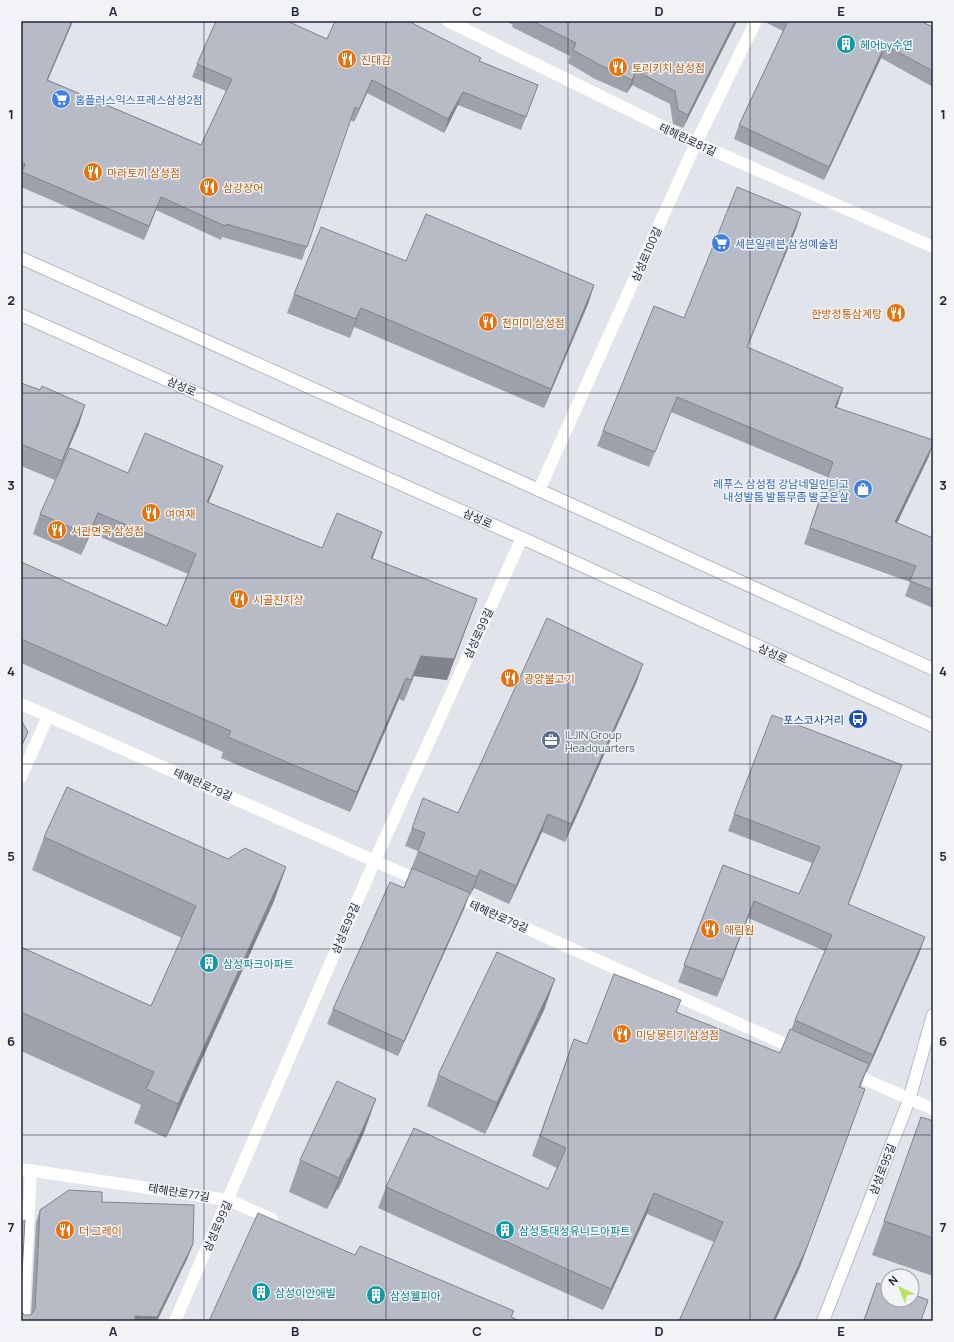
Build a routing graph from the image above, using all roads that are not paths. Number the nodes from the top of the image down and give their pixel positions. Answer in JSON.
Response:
{"nodes":[{"id":1,"x":448,"y":21,"type":"edge"},
{"id":2,"x":756,"y":21,"type":"edge"},
{"id":3,"x":696,"y":143,"type":"junction"},
{"id":4,"x":933,"y":247,"type":"edge"},
{"id":5,"x":21,"y":258,"type":"edge"},
{"id":6,"x":21,"y":314,"type":"edge"},
{"id":7,"x":539,"y":490,"type":"junction"},
{"id":8,"x":522,"y":538,"type":"junction"},
{"id":9,"x":933,"y":669,"type":"edge"},
{"id":10,"x":21,"y":704,"type":"edge"},
{"id":11,"x":48,"y":716,"type":"junction"},
{"id":12,"x":933,"y":726,"type":"edge"},
{"id":13,"x":21,"y":778,"type":"edge"},
{"id":14,"x":375,"y":860,"type":"junction"},
{"id":15,"x":933,"y":1015,"type":"edge"},
{"id":16,"x":811,"y":1056,"type":"edge"},
{"id":17,"x":840,"y":1069,"type":"edge"},
{"id":18,"x":909,"y":1100,"type":"junction"},
{"id":19,"x":933,"y":1109,"type":"edge"},
{"id":20,"x":26,"y":1170,"type":"edge"},
{"id":21,"x":228,"y":1200,"type":"junction"},
{"id":22,"x":286,"y":1225,"type":"edge"},
{"id":23,"x":23,"y":1321,"type":"edge"},
{"id":24,"x":175,"y":1321,"type":"edge"},
{"id":25,"x":823,"y":1321,"type":"edge"}],
"edges":[{"from":1,"to":3,"type":"street","name":"테헤란로81길"},
{"from":2,"to":3,"type":"street","name":"삼성로100길"},
{"from":3,"to":4,"type":"street","name":"테헤란로81길"},
{"from":3,"to":7,"type":"street","name":"삼성로100길"},
{"from":5,"to":7,"type":"street"},
{"from":6,"to":8,"type":"street","name":"삼성로"},
{"from":7,"to":9,"type":"street"},
{"from":8,"to":12,"type":"street","name":"삼성로"},
{"from":8,"to":14,"type":"street","name":"삼성로99길"},
{"from":10,"to":11,"type":"street","name":"테헤란로79길"},
{"from":11,"to":13,"type":"street"},
{"from":11,"to":14,"type":"street","name":"테헤란로79길"},
{"from":14,"to":16,"type":"street","name":"테헤란로79길"},
{"from":14,"to":21,"type":"street","name":"삼성로99길"},
{"from":15,"to":18,"type":"street","name":"삼성로95길"},
{"from":17,"to":18,"type":"street"},
{"from":18,"to":19,"type":"street"},
{"from":18,"to":25,"type":"street","name":"삼성로95길"},
{"from":20,"to":21,"type":"street","name":"테헤란로77길"},
{"from":20,"to":23,"type":"street"},
{"from":21,"to":22,"type":"street","name":"테헤란로77길"},
{"from":21,"to":24,"type":"street","name":"삼성로99길"}]}
